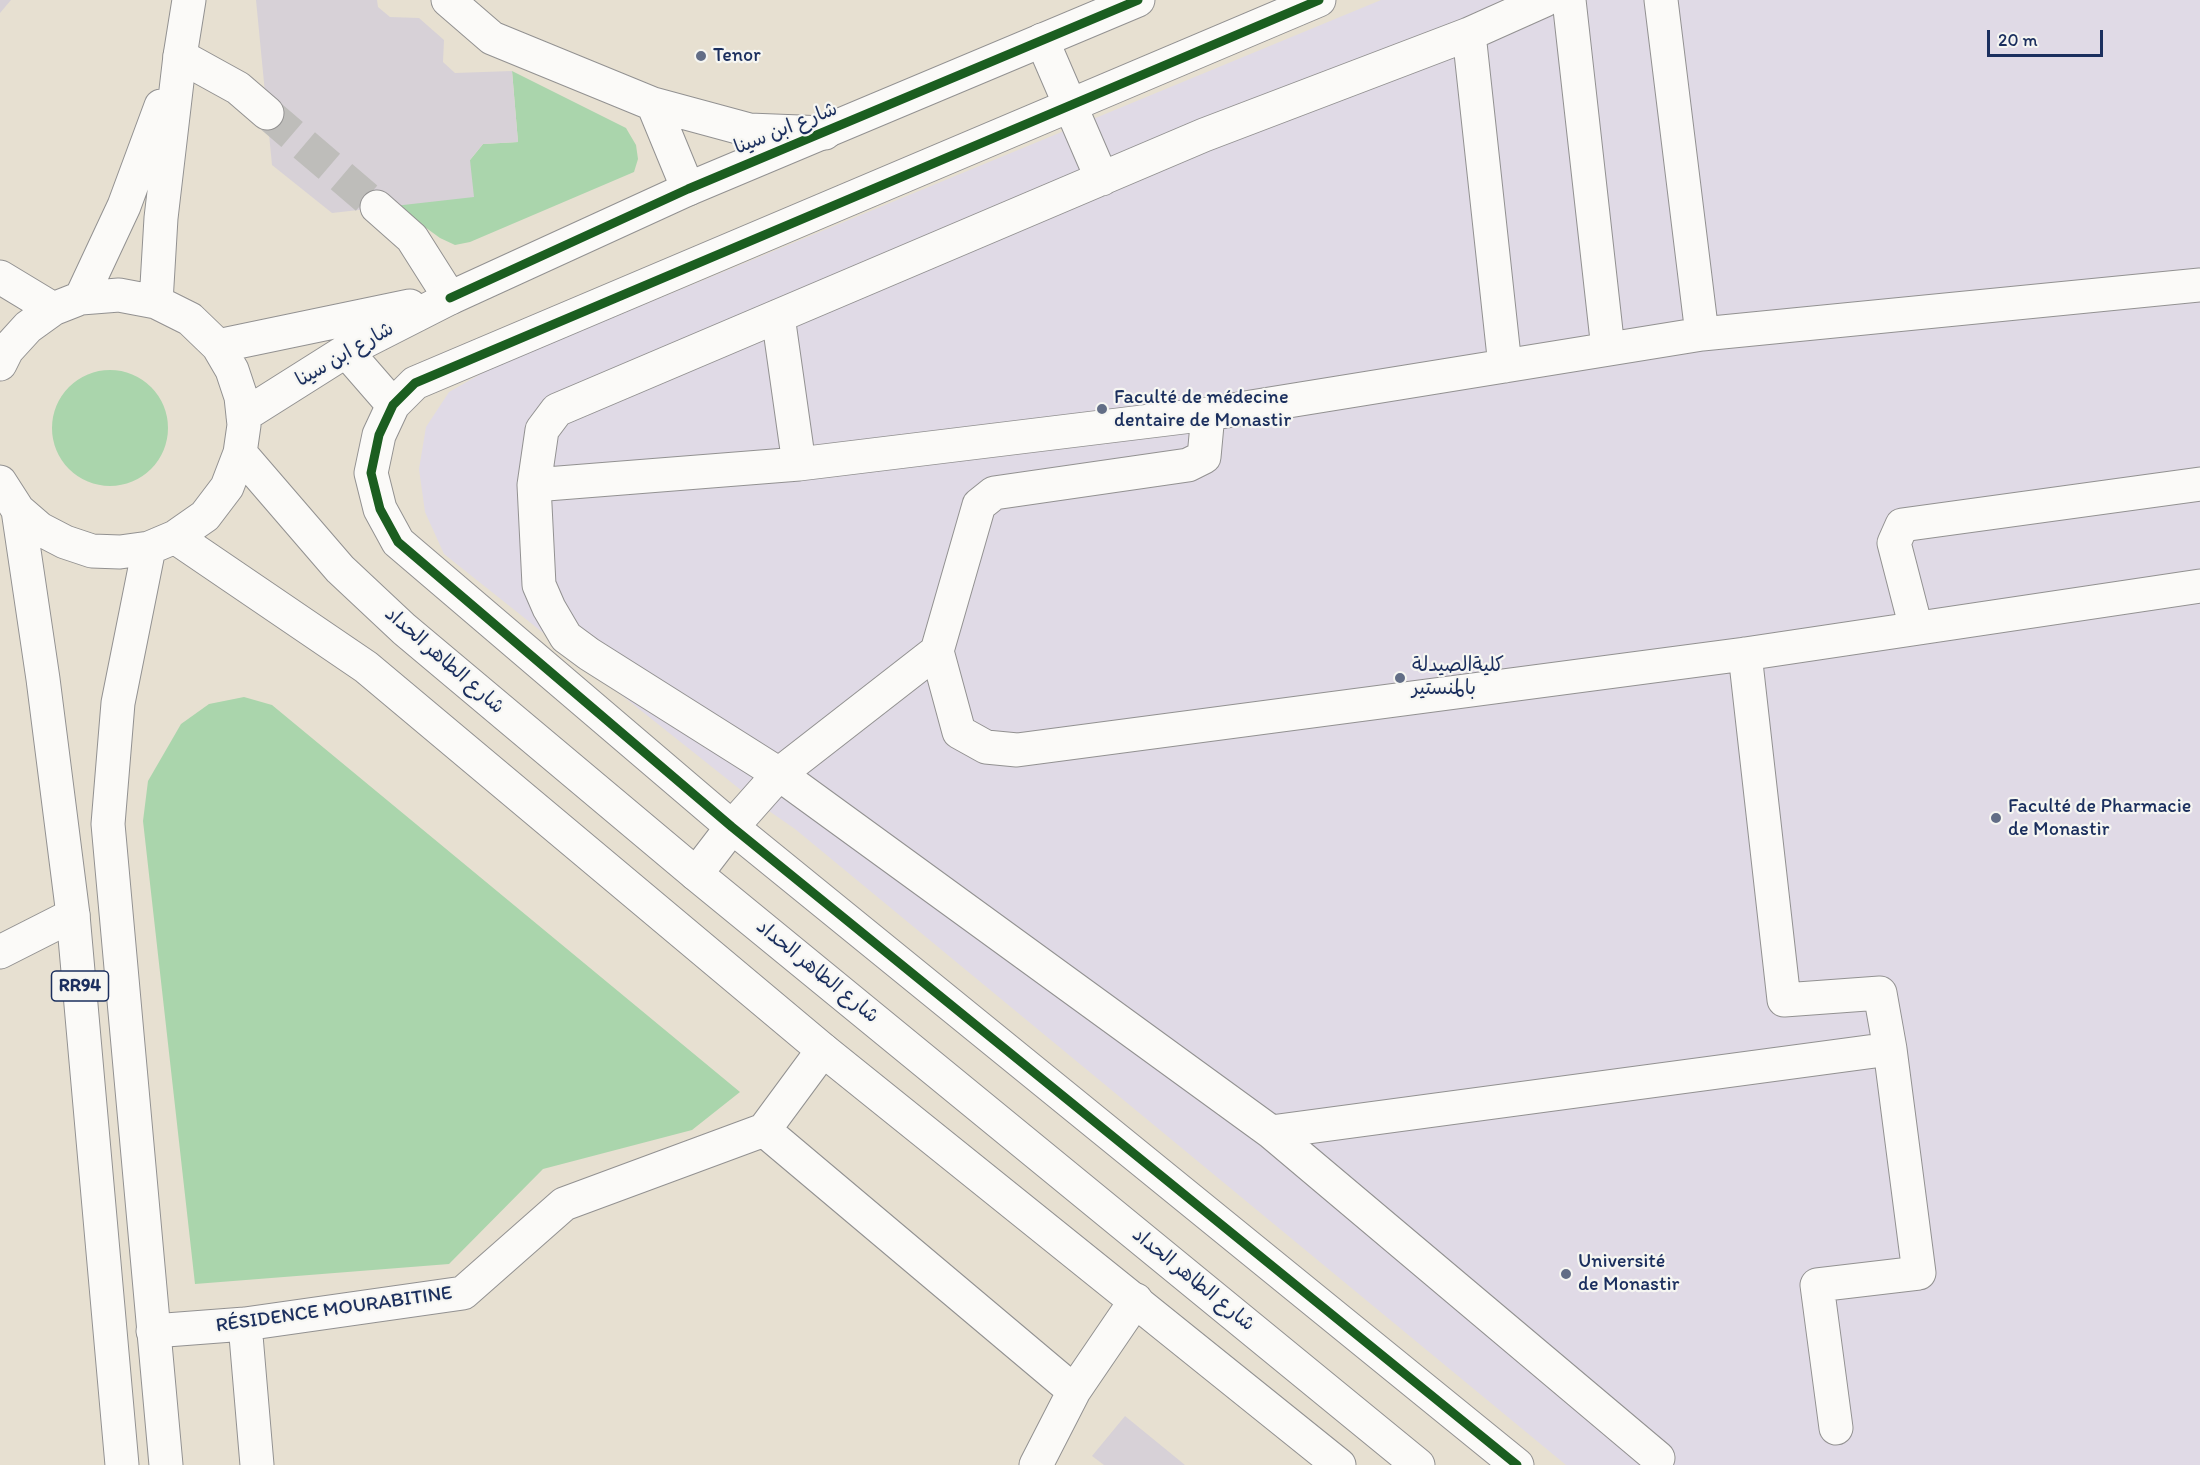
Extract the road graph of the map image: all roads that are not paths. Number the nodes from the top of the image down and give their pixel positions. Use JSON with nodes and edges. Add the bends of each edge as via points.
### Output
{"nodes":[{"id":1,"x":189,"y":0,"type":"edge"},
{"id":2,"x":448,"y":0,"type":"edge"},
{"id":3,"x":1138,"y":0,"type":"edge"},
{"id":4,"x":1319,"y":0,"type":"edge"},
{"id":5,"x":1545,"y":0,"type":"edge"},
{"id":6,"x":1569,"y":0,"type":"edge"},
{"id":7,"x":1660,"y":0,"type":"edge"},
{"id":8,"x":1469,"y":34,"type":"junction"},
{"id":9,"x":1042,"y":40,"type":"junction"},
{"id":10,"x":180,"y":56,"type":"junction"},
{"id":11,"x":653,"y":104,"type":"junction"},
{"id":12,"x":1071,"y":106,"type":"junction"},
{"id":13,"x":267,"y":113,"type":"tunnel mouth"},
{"id":14,"x":825,"y":133,"type":"junction"},
{"id":15,"x":1102,"y":179,"type":"junction"},
{"id":16,"x":688,"y":189,"type":"junction"},
{"id":17,"x":377,"y":207,"type":"tunnel mouth"},
{"id":18,"x":0,"y":277,"type":"edge"},
{"id":19,"x":2200,"y":285,"type":"edge"},
{"id":20,"x":450,"y":298,"type":"junction"},
{"id":21,"x":156,"y":302,"type":"junction"},
{"id":22,"x":67,"y":304,"type":"junction"},
{"id":23,"x":778,"y":316,"type":"junction"},
{"id":24,"x":1702,"y":334,"type":"junction"},
{"id":25,"x":218,"y":346,"type":"junction"},
{"id":26,"x":1608,"y":349,"type":"junction"},
{"id":27,"x":346,"y":351,"type":"junction"},
{"id":28,"x":0,"y":364,"type":"edge"},
{"id":29,"x":1505,"y":366,"type":"junction"},
{"id":30,"x":393,"y":405,"type":"junction"},
{"id":31,"x":1208,"y":414,"type":"junction"},
{"id":32,"x":243,"y":416,"type":"junction"},
{"id":33,"x":240,"y":453,"type":"junction"},
{"id":34,"x":799,"y":464,"type":"junction"},
{"id":35,"x":0,"y":482,"type":"edge"},
{"id":36,"x":2200,"y":484,"type":"edge"},
{"id":37,"x":534,"y":485,"type":"junction"},
{"id":38,"x":18,"y":510,"type":"junction"},
{"id":39,"x":162,"y":542,"type":"junction"},
{"id":40,"x":2200,"y":586,"type":"edge"},
{"id":41,"x":1916,"y":628,"type":"junction"},
{"id":42,"x":937,"y":651,"type":"junction"},
{"id":43,"x":1745,"y":654,"type":"junction"},
{"id":44,"x":779,"y":774,"type":"junction"},
{"id":45,"x":732,"y":827,"type":"junction"},
{"id":46,"x":696,"y":874,"type":"junction"},
{"id":47,"x":74,"y":915,"type":"junction"},
{"id":48,"x":0,"y":952,"type":"edge"},
{"id":49,"x":1890,"y":1049,"type":"junction"},
{"id":50,"x":823,"y":1050,"type":"junction"},
{"id":51,"x":764,"y":1130,"type":"junction"},
{"id":52,"x":1271,"y":1132,"type":"junction"},
{"id":53,"x":1136,"y":1300,"type":"junction"},
{"id":54,"x":245,"y":1324,"type":"junction"},
{"id":55,"x":153,"y":1331,"type":"junction"},
{"id":56,"x":1074,"y":1391,"type":"junction"},
{"id":57,"x":1836,"y":1428,"type":"dead end"},
{"id":58,"x":1658,"y":1458,"type":"dead end"},
{"id":59,"x":122,"y":1465,"type":"edge"},
{"id":60,"x":166,"y":1465,"type":"edge"},
{"id":61,"x":257,"y":1465,"type":"edge"},
{"id":62,"x":1036,"y":1465,"type":"edge"},
{"id":63,"x":1339,"y":1465,"type":"edge"},
{"id":64,"x":1418,"y":1465,"type":"edge"},
{"id":65,"x":1517,"y":1465,"type":"edge"}],
"edges":[{"from":1,"to":10,"type":"main road"},
{"from":2,"to":11,"type":"main road","via":[[492,38]]},
{"from":3,"to":9,"type":"main road","name":"شارع ابن سينا"},
{"from":4,"to":12,"type":"main road"},
{"from":5,"to":8,"type":"main road"},
{"from":6,"to":26,"type":"main road"},
{"from":7,"to":24,"type":"main road"},
{"from":8,"to":15,"type":"main road","via":[[1204,135]]},
{"from":8,"to":29,"type":"main road"},
{"from":9,"to":12,"type":"main road"},
{"from":9,"to":14,"type":"main road","name":"شارع ابن سينا"},
{"from":10,"to":13,"type":"main road","via":[[238,88]]},
{"from":10,"to":21,"type":"main road","via":[[161,218]]},
{"from":10,"to":22,"type":"main road","via":[[124,206]]},
{"from":11,"to":14,"type":"main road","via":[[749,130]]},
{"from":11,"to":16,"type":"main road"},
{"from":12,"to":15,"type":"main road"},
{"from":12,"to":30,"type":"main road","via":[[415,383]]},
{"from":14,"to":16,"type":"main road","name":"شارع ابن سينا"},
{"from":15,"to":23,"type":"main road"},
{"from":16,"to":20,"type":"main road","name":"شارع ابن سينا"},
{"from":17,"to":20,"type":"main road","via":[[412,238]]},
{"from":18,"to":22,"type":"main road"},
{"from":19,"to":24,"type":"main road"},
{"from":20,"to":25,"type":"main road","name":"شارع ابن سينا"},
{"from":20,"to":27,"type":"main road","name":"شارع ابن سينا"},
{"from":21,"to":22,"type":"main road","via":[[119,295]]},
{"from":21,"to":25,"type":"main road","via":[[190,319]]},
{"from":22,"to":28,"type":"main road","via":[[28,327]]},
{"from":23,"to":34,"type":"main road"},
{"from":23,"to":37,"type":"main road","via":[[557,410],[542,430]]},
{"from":24,"to":26,"type":"main road"},
{"from":25,"to":32,"type":"main road","via":[[232,370]]},
{"from":26,"to":29,"type":"main road"},
{"from":27,"to":30,"type":"main road"},
{"from":27,"to":32,"type":"main road","name":"شارع ابن سينا"},
{"from":29,"to":31,"type":"main road"},
{"from":30,"to":45,"type":"main road","via":[[379,435],[371,473],[380,509],[398,542]]},
{"from":31,"to":34,"type":"main road"},
{"from":31,"to":42,"type":"main road","via":[[1204,457],[1188,465],[994,493],[979,505]]},
{"from":32,"to":33,"type":"main road"},
{"from":33,"to":39,"type":"main road","via":[[227,487],[204,516]]},
{"from":33,"to":46,"type":"main road","name":"شارع الطاهر الحداد","via":[[340,569],[404,629]]},
{"from":34,"to":37,"type":"main road"},
{"from":35,"to":38,"type":"main road"},
{"from":36,"to":41,"type":"main road","via":[[1902,525],[1894,543]]},
{"from":37,"to":44,"type":"main road","via":[[539,585],[566,637]]},
{"from":38,"to":39,"type":"main road","via":[[40,529],[92,551],[120,552]]},
{"from":38,"to":47,"type":"main road","number":"RR94"},
{"from":39,"to":50,"type":"main road","via":[[366,667]]},
{"from":39,"to":55,"type":"main road","number":"RR94","via":[[118,703],[108,824]]},
{"from":40,"to":41,"type":"main road"},
{"from":41,"to":43,"type":"main road"},
{"from":42,"to":43,"type":"main road","via":[[959,732],[986,747],[1017,750]]},
{"from":42,"to":44,"type":"main road"},
{"from":43,"to":49,"type":"main road","via":[[1784,1000],[1880,993]]},
{"from":44,"to":45,"type":"main road"},
{"from":44,"to":52,"type":"main road"},
{"from":45,"to":46,"type":"main road"},
{"from":45,"to":65,"type":"main road"},
{"from":46,"to":64,"type":"main road","name":"شارع الطاهر الحداد"},
{"from":47,"to":48,"type":"main road"},
{"from":47,"to":59,"type":"main road","number":"RR94"},
{"from":49,"to":52,"type":"main road"},
{"from":49,"to":57,"type":"main road","via":[[1919,1273],[1817,1285]]},
{"from":50,"to":51,"type":"main road"},
{"from":50,"to":53,"type":"main road"},
{"from":51,"to":54,"type":"main road","name":"RÉSIDENCE MOURABITINE","via":[[564,1204],[463,1293]]},
{"from":51,"to":56,"type":"main road"},
{"from":52,"to":58,"type":"main road"},
{"from":53,"to":56,"type":"main road"},
{"from":53,"to":63,"type":"main road"},
{"from":54,"to":55,"type":"main road","name":"RÉSIDENCE MOURABITINE"},
{"from":54,"to":61,"type":"main road"},
{"from":55,"to":60,"type":"main road","number":"RR94"},
{"from":56,"to":62,"type":"main road"}]}
